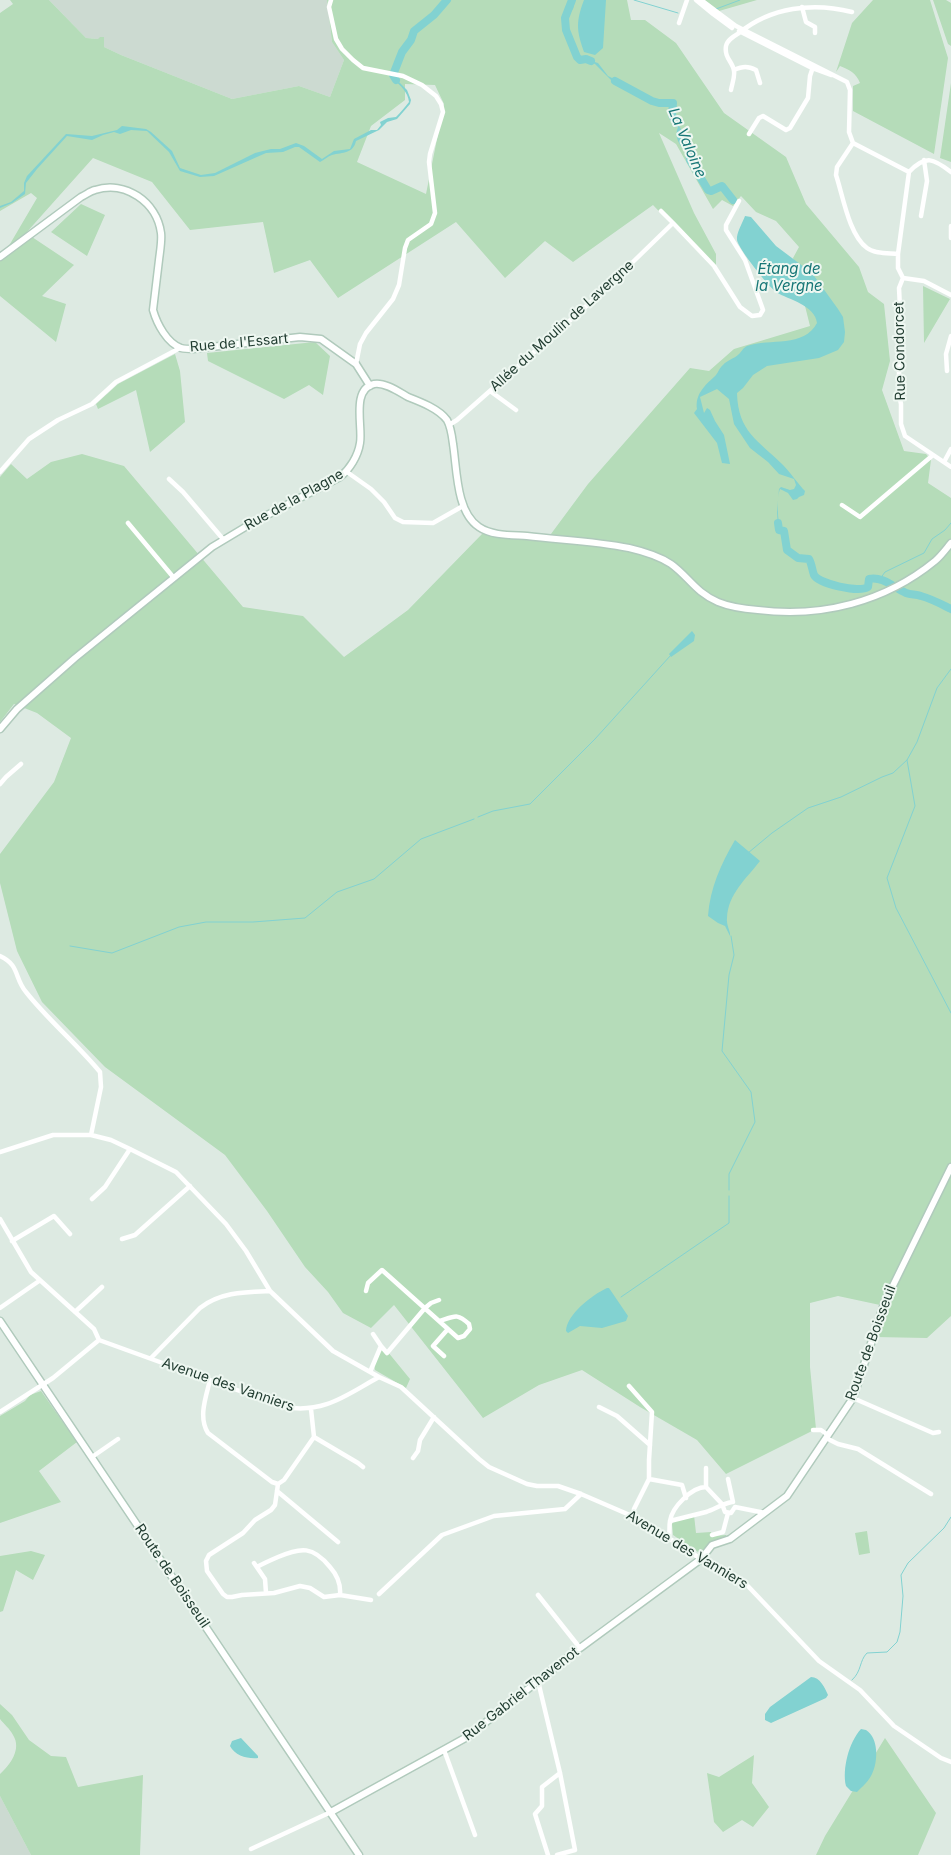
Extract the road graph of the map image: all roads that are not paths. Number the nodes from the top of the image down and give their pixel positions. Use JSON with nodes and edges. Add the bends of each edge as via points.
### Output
{"nodes":[{"id":1,"x":331,"y":0,"type":"edge"},
{"id":2,"x":687,"y":0,"type":"edge"},
{"id":3,"x":696,"y":0,"type":"edge"},
{"id":4,"x":701,"y":0,"type":"edge"},
{"id":5,"x":802,"y":7,"type":"junction"},
{"id":6,"x":852,"y":12,"type":"dead end"},
{"id":7,"x":679,"y":23,"type":"dead end"},
{"id":8,"x":741,"y":31,"type":"junction"},
{"id":9,"x":815,"y":33,"type":"dead end"},
{"id":10,"x":813,"y":66,"type":"junction"},
{"id":11,"x":734,"y":70,"type":"junction"},
{"id":12,"x":760,"y":83,"type":"dead end"},
{"id":13,"x":731,"y":90,"type":"dead end"},
{"id":14,"x":749,"y":134,"type":"dead end"},
{"id":15,"x":854,"y":144,"type":"junction"},
{"id":16,"x":924,"y":160,"type":"junction"},
{"id":17,"x":909,"y":172,"type":"junction"},
{"id":18,"x":951,"y":172,"type":"edge"},
{"id":19,"x":740,"y":200,"type":"dead end"},
{"id":20,"x":661,"y":210,"type":"dead end"},
{"id":21,"x":921,"y":216,"type":"dead end"},
{"id":22,"x":673,"y":223,"type":"junction"},
{"id":23,"x":951,"y":226,"type":"edge"},
{"id":24,"x":951,"y":238,"type":"edge"},
{"id":25,"x":898,"y":254,"type":"junction"},
{"id":26,"x":0,"y":256,"type":"edge"},
{"id":27,"x":903,"y":278,"type":"junction"},
{"id":28,"x":951,"y":294,"type":"edge"},
{"id":29,"x":951,"y":336,"type":"edge"},
{"id":30,"x":180,"y":348,"type":"junction"},
{"id":31,"x":356,"y":364,"type":"junction"},
{"id":32,"x":947,"y":371,"type":"dead end"},
{"id":33,"x":370,"y":386,"type":"junction"},
{"id":34,"x":490,"y":390,"type":"junction"},
{"id":35,"x":516,"y":410,"type":"dead end"},
{"id":36,"x":449,"y":425,"type":"junction"},
{"id":37,"x":951,"y":449,"type":"edge"},
{"id":38,"x":933,"y":455,"type":"junction"},
{"id":39,"x":944,"y":462,"type":"junction"},
{"id":40,"x":951,"y":467,"type":"edge"},
{"id":41,"x":0,"y":472,"type":"edge"},
{"id":42,"x":347,"y":472,"type":"junction"},
{"id":43,"x":169,"y":479,"type":"dead end"},
{"id":44,"x":842,"y":505,"type":"dead end"},
{"id":45,"x":463,"y":506,"type":"junction"},
{"id":46,"x":128,"y":523,"type":"dead end"},
{"id":47,"x":223,"y":539,"type":"junction"},
{"id":48,"x":951,"y":543,"type":"edge"},
{"id":49,"x":174,"y":578,"type":"junction"},
{"id":50,"x":0,"y":729,"type":"edge"},
{"id":51,"x":20,"y":764,"type":"dead end"},
{"id":52,"x":0,"y":784,"type":"edge"},
{"id":53,"x":0,"y":956,"type":"edge"},
{"id":54,"x":92,"y":1135,"type":"junction"},
{"id":55,"x":130,"y":1149,"type":"junction"},
{"id":56,"x":0,"y":1152,"type":"edge"},
{"id":57,"x":951,"y":1167,"type":"edge"},
{"id":58,"x":190,"y":1186,"type":"junction"},
{"id":59,"x":92,"y":1199,"type":"dead end"},
{"id":60,"x":0,"y":1219,"type":"edge"},
{"id":61,"x":70,"y":1234,"type":"dead end"},
{"id":62,"x":122,"y":1239,"type":"dead end"},
{"id":63,"x":12,"y":1241,"type":"junction"},
{"id":64,"x":39,"y":1281,"type":"junction"},
{"id":65,"x":102,"y":1287,"type":"dead end"},
{"id":66,"x":366,"y":1290,"type":"dead end"},
{"id":67,"x":270,"y":1291,"type":"junction"},
{"id":68,"x":439,"y":1300,"type":"dead end"},
{"id":69,"x":0,"y":1308,"type":"edge"},
{"id":70,"x":425,"y":1308,"type":"junction"},
{"id":71,"x":75,"y":1312,"type":"junction"},
{"id":72,"x":0,"y":1321,"type":"edge"},
{"id":73,"x":440,"y":1321,"type":"junction"},
{"id":74,"x":448,"y":1328,"type":"junction"},
{"id":75,"x":372,"y":1334,"type":"dead end"},
{"id":76,"x":99,"y":1340,"type":"junction"},
{"id":77,"x":381,"y":1346,"type":"junction"},
{"id":78,"x":444,"y":1356,"type":"dead end"},
{"id":79,"x":151,"y":1358,"type":"junction"},
{"id":80,"x":370,"y":1372,"type":"junction"},
{"id":81,"x":379,"y":1377,"type":"junction"},
{"id":82,"x":210,"y":1380,"type":"junction"},
{"id":83,"x":43,"y":1385,"type":"junction"},
{"id":84,"x":629,"y":1386,"type":"dead end"},
{"id":85,"x":853,"y":1398,"type":"junction"},
{"id":86,"x":599,"y":1407,"type":"dead end"},
{"id":87,"x":311,"y":1409,"type":"junction"},
{"id":88,"x":0,"y":1412,"type":"edge"},
{"id":89,"x":434,"y":1417,"type":"junction"},
{"id":90,"x":813,"y":1430,"type":"dead end"},
{"id":91,"x":939,"y":1432,"type":"dead end"},
{"id":92,"x":314,"y":1437,"type":"junction"},
{"id":93,"x":827,"y":1437,"type":"junction"},
{"id":94,"x":118,"y":1439,"type":"dead end"},
{"id":95,"x":650,"y":1445,"type":"junction"},
{"id":96,"x":92,"y":1457,"type":"junction"},
{"id":97,"x":413,"y":1458,"type":"dead end"},
{"id":98,"x":363,"y":1467,"type":"dead end"},
{"id":99,"x":706,"y":1468,"type":"dead end"},
{"id":100,"x":649,"y":1479,"type":"junction"},
{"id":101,"x":728,"y":1479,"type":"dead end"},
{"id":102,"x":278,"y":1484,"type":"junction"},
{"id":103,"x":706,"y":1487,"type":"junction"},
{"id":104,"x":277,"y":1491,"type":"junction"},
{"id":105,"x":582,"y":1494,"type":"junction"},
{"id":106,"x":931,"y":1494,"type":"dead end"},
{"id":107,"x":686,"y":1498,"type":"junction"},
{"id":108,"x":732,"y":1502,"type":"junction"},
{"id":109,"x":722,"y":1504,"type":"junction"},
{"id":110,"x":735,"y":1507,"type":"junction"},
{"id":111,"x":728,"y":1512,"type":"junction"},
{"id":112,"x":764,"y":1513,"type":"junction"},
{"id":113,"x":633,"y":1516,"type":"junction"},
{"id":114,"x":670,"y":1521,"type":"junction"},
{"id":115,"x":723,"y":1532,"type":"junction"},
{"id":116,"x":712,"y":1534,"type":"dead end"},
{"id":117,"x":669,"y":1537,"type":"junction"},
{"id":118,"x":732,"y":1537,"type":"junction"},
{"id":119,"x":338,"y":1542,"type":"dead end"},
{"id":120,"x":701,"y":1559,"type":"junction"},
{"id":121,"x":266,"y":1593,"type":"junction"},
{"id":122,"x":379,"y":1594,"type":"dead end"},
{"id":123,"x":538,"y":1595,"type":"dead end"},
{"id":124,"x":340,"y":1596,"type":"junction"},
{"id":125,"x":371,"y":1600,"type":"dead end"},
{"id":126,"x":580,"y":1648,"type":"junction"},
{"id":127,"x":538,"y":1681,"type":"junction"},
{"id":128,"x":444,"y":1750,"type":"junction"},
{"id":129,"x":951,"y":1762,"type":"edge"},
{"id":130,"x":560,"y":1773,"type":"junction"},
{"id":131,"x":332,"y":1812,"type":"junction"},
{"id":132,"x":476,"y":1834,"type":"dead end"},
{"id":133,"x":251,"y":1849,"type":"dead end"},
{"id":134,"x":359,"y":1855,"type":"edge"},
{"id":135,"x":548,"y":1855,"type":"edge"},
{"id":136,"x":557,"y":1855,"type":"edge"}],
"edges":[{"from":1,"to":31,"type":"street","via":[[329,7],[336,39],[342,49],[363,68],[394,73],[422,85],[436,96],[443,112],[429,162],[435,213],[432,224],[408,240],[394,297],[360,344]]},
{"from":2,"to":7,"type":"street"},
{"from":3,"to":8,"type":"street"},
{"from":4,"to":8,"type":"street"},
{"from":5,"to":6,"type":"street"},
{"from":5,"to":8,"type":"street","via":[[780,11]]},
{"from":5,"to":9,"type":"street","via":[[806,22],[815,27]]},
{"from":8,"to":10,"type":"street"},
{"from":8,"to":11,"type":"street","via":[[726,45],[727,57]]},
{"from":10,"to":14,"type":"street","via":[[808,98],[790,128],[786,130],[763,116]]},
{"from":10,"to":15,"type":"street","via":[[847,82],[850,90],[849,132]]},
{"from":11,"to":12,"type":"street","via":[[742,67],[756,70]]},
{"from":11,"to":13,"type":"street"},
{"from":15,"to":17,"type":"street"},
{"from":15,"to":25,"type":"street","via":[[837,167],[836,176],[855,234],[866,248]]},
{"from":16,"to":17,"type":"street"},
{"from":16,"to":18,"type":"street","via":[[936,162]]},
{"from":16,"to":21,"type":"street","via":[[927,181]]},
{"from":17,"to":25,"type":"street","name":"Rue Condorcet"},
{"from":19,"to":22,"type":"street","via":[[726,230],[752,276],[763,310],[760,315],[752,316],[740,307],[714,266]]},
{"from":20,"to":22,"type":"street"},
{"from":22,"to":34,"type":"street","name":"Allée du Moulin de Lavergne","via":[[601,293]]},
{"from":23,"to":24,"type":"street"},
{"from":25,"to":27,"type":"street","name":"Rue Condorcet","via":[[898,268]]},
{"from":26,"to":30,"type":"street","name":"Rue de l'Essart","via":[[88,193],[112,187],[136,194],[150,207],[159,222],[161,236],[153,310],[156,321],[165,335]]},
{"from":27,"to":28,"type":"street","via":[[924,281]]},
{"from":27,"to":38,"type":"street","name":"Rue Condorcet","via":[[899,288],[902,348],[898,395],[901,424],[905,436]]},
{"from":29,"to":32,"type":"street","via":[[946,354]]},
{"from":30,"to":31,"type":"street","name":"Rue de l'Essart","via":[[312,337],[321,339]]},
{"from":30,"to":41,"type":"street","via":[[116,382],[92,404],[58,420],[29,439]]},
{"from":31,"to":33,"type":"street","name":"Rue de l'Essart"},
{"from":33,"to":36,"type":"street","via":[[382,384],[423,403],[442,415]]},
{"from":33,"to":42,"type":"street","name":"Rue de la Plagne","via":[[360,398],[361,440]]},
{"from":34,"to":35,"type":"street"},
{"from":34,"to":36,"type":"street","name":"Allée du Moulin de Lavergne"},
{"from":36,"to":45,"type":"street"},
{"from":37,"to":39,"type":"street"},
{"from":38,"to":39,"type":"street"},
{"from":38,"to":44,"type":"street","via":[[860,516]]},
{"from":39,"to":40,"type":"street"},
{"from":42,"to":45,"type":"street","via":[[371,490],[402,522],[433,523]]},
{"from":42,"to":47,"type":"street","name":"Rue de la Plagne"},
{"from":43,"to":47,"type":"street"},
{"from":45,"to":48,"type":"street","via":[[479,528],[646,552],[670,564],[700,592],[720,603],[782,613],[856,604],[895,588],[936,561]]},
{"from":46,"to":49,"type":"street"},
{"from":47,"to":49,"type":"street","name":"Rue de la Plagne"},
{"from":49,"to":50,"type":"street","name":"Rue de la Plagne","via":[[17,708]]},
{"from":51,"to":52,"type":"street"},
{"from":53,"to":54,"type":"street","via":[[14,966],[25,992],[100,1072],[101,1087]]},
{"from":54,"to":55,"type":"street"},
{"from":54,"to":56,"type":"street","via":[[53,1135]]},
{"from":55,"to":58,"type":"street","via":[[176,1172]]},
{"from":55,"to":59,"type":"street","via":[[105,1187]]},
{"from":57,"to":85,"type":"street","name":"Route de Boisseuil","via":[[884,1304]]},
{"from":58,"to":62,"type":"street","via":[[134,1235]]},
{"from":58,"to":67,"type":"street","via":[[231,1230]]},
{"from":60,"to":63,"type":"street"},
{"from":61,"to":63,"type":"street","via":[[54,1216]]},
{"from":63,"to":64,"type":"street"},
{"from":64,"to":69,"type":"street"},
{"from":64,"to":71,"type":"street"},
{"from":65,"to":71,"type":"street"},
{"from":66,"to":70,"type":"street","via":[[368,1283],[382,1270]]},
{"from":67,"to":79,"type":"street","via":[[232,1294],[208,1302]]},
{"from":67,"to":80,"type":"street","via":[[333,1350]]},
{"from":68,"to":70,"type":"street"},
{"from":70,"to":73,"type":"street"},
{"from":70,"to":77,"type":"street","via":[[386,1352]]},
{"from":71,"to":76,"type":"street","via":[[94,1329]]},
{"from":72,"to":83,"type":"street","name":"Route de Boisseuil"},
{"from":73,"to":74,"type":"street"},
{"from":73,"to":74,"type":"street","via":[[460,1316],[470,1329],[458,1338]]},
{"from":74,"to":78,"type":"street","via":[[432,1346]]},
{"from":75,"to":77,"type":"street"},
{"from":76,"to":79,"type":"street","name":"Avenue des Vanniers"},
{"from":76,"to":83,"type":"street"},
{"from":77,"to":80,"type":"street"},
{"from":79,"to":82,"type":"street","name":"Avenue des Vanniers"},
{"from":80,"to":81,"type":"street"},
{"from":81,"to":87,"type":"street","name":"Avenue des Vanniers","via":[[329,1404]]},
{"from":81,"to":89,"type":"street","name":"Avenue des Vanniers","via":[[401,1387]]},
{"from":82,"to":87,"type":"street","name":"Avenue des Vanniers","via":[[284,1407]]},
{"from":82,"to":102,"type":"street","via":[[202,1416],[208,1433]]},
{"from":83,"to":88,"type":"street"},
{"from":83,"to":96,"type":"street","name":"Route de Boisseuil"},
{"from":84,"to":95,"type":"street","via":[[652,1412]]},
{"from":85,"to":91,"type":"street","via":[[933,1433]]},
{"from":85,"to":93,"type":"street","name":"Route de Boisseuil"},
{"from":86,"to":95,"type":"street","via":[[617,1416]]},
{"from":87,"to":92,"type":"street"},
{"from":89,"to":97,"type":"street"},
{"from":89,"to":105,"type":"street","name":"Avenue des Vanniers","via":[[489,1467],[527,1484],[558,1486]]},
{"from":90,"to":93,"type":"street","via":[[821,1430]]},
{"from":92,"to":98,"type":"street"},
{"from":92,"to":102,"type":"street"},
{"from":93,"to":106,"type":"street","via":[[838,1444],[858,1449]]},
{"from":93,"to":112,"type":"street","name":"Route de Boisseuil","via":[[787,1496]]},
{"from":94,"to":96,"type":"street"},
{"from":95,"to":100,"type":"street"},
{"from":96,"to":131,"type":"street","name":"Route de Boisseuil"},
{"from":99,"to":103,"type":"street"},
{"from":100,"to":107,"type":"street","via":[[682,1485]]},
{"from":100,"to":113,"type":"street"},
{"from":101,"to":108,"type":"street"},
{"from":102,"to":104,"type":"street"},
{"from":103,"to":107,"type":"street","via":[[699,1487]]},
{"from":103,"to":109,"type":"street"},
{"from":104,"to":119,"type":"street"},
{"from":104,"to":121,"type":"street","via":[[271,1510],[209,1555],[206,1561],[207,1571],[227,1597]]},
{"from":105,"to":113,"type":"street","name":"Avenue des Vanniers"},
{"from":105,"to":122,"type":"street","via":[[565,1509],[494,1516],[442,1535]]},
{"from":107,"to":114,"type":"street"},
{"from":108,"to":109,"type":"street"},
{"from":108,"to":110,"type":"street"},
{"from":109,"to":111,"type":"street"},
{"from":109,"to":114,"type":"street","via":[[707,1512]]},
{"from":110,"to":111,"type":"street","via":[[731,1513]]},
{"from":110,"to":112,"type":"street"},
{"from":111,"to":115,"type":"street"},
{"from":112,"to":118,"type":"street","name":"Route de Boisseuil"},
{"from":113,"to":117,"type":"street","name":"Avenue des Vanniers"},
{"from":114,"to":117,"type":"street"},
{"from":115,"to":116,"type":"street"},
{"from":115,"to":118,"type":"street"},
{"from":117,"to":120,"type":"street","name":"Avenue des Vanniers"},
{"from":118,"to":120,"type":"street","name":"Route de Boisseuil","via":[[712,1544]]},
{"from":120,"to":126,"type":"street","name":"Rue Gabriel Thavenot"},
{"from":120,"to":129,"type":"street","name":"Avenue des Vanniers","via":[[752,1589],[819,1661],[854,1685],[894,1726]]},
{"from":121,"to":124,"type":"street","via":[[305,1586],[324,1597]]},
{"from":121,"to":124,"type":"street","via":[[265,1579],[255,1565],[291,1551],[305,1550],[323,1558],[335,1572]]},
{"from":123,"to":126,"type":"street"},
{"from":124,"to":125,"type":"street"},
{"from":126,"to":127,"type":"street","name":"Rue Gabriel Thavenot"},
{"from":127,"to":128,"type":"street","name":"Rue Gabriel Thavenot","via":[[467,1737]]},
{"from":127,"to":130,"type":"street"},
{"from":128,"to":131,"type":"street","name":"Rue Gabriel Thavenot"},
{"from":128,"to":132,"type":"street"},
{"from":130,"to":135,"type":"street","via":[[542,1787],[542,1806],[535,1814]]},
{"from":130,"to":136,"type":"street","via":[[575,1850]]},
{"from":131,"to":133,"type":"street"},
{"from":131,"to":134,"type":"street","name":"Route de Boisseuil"}]}
